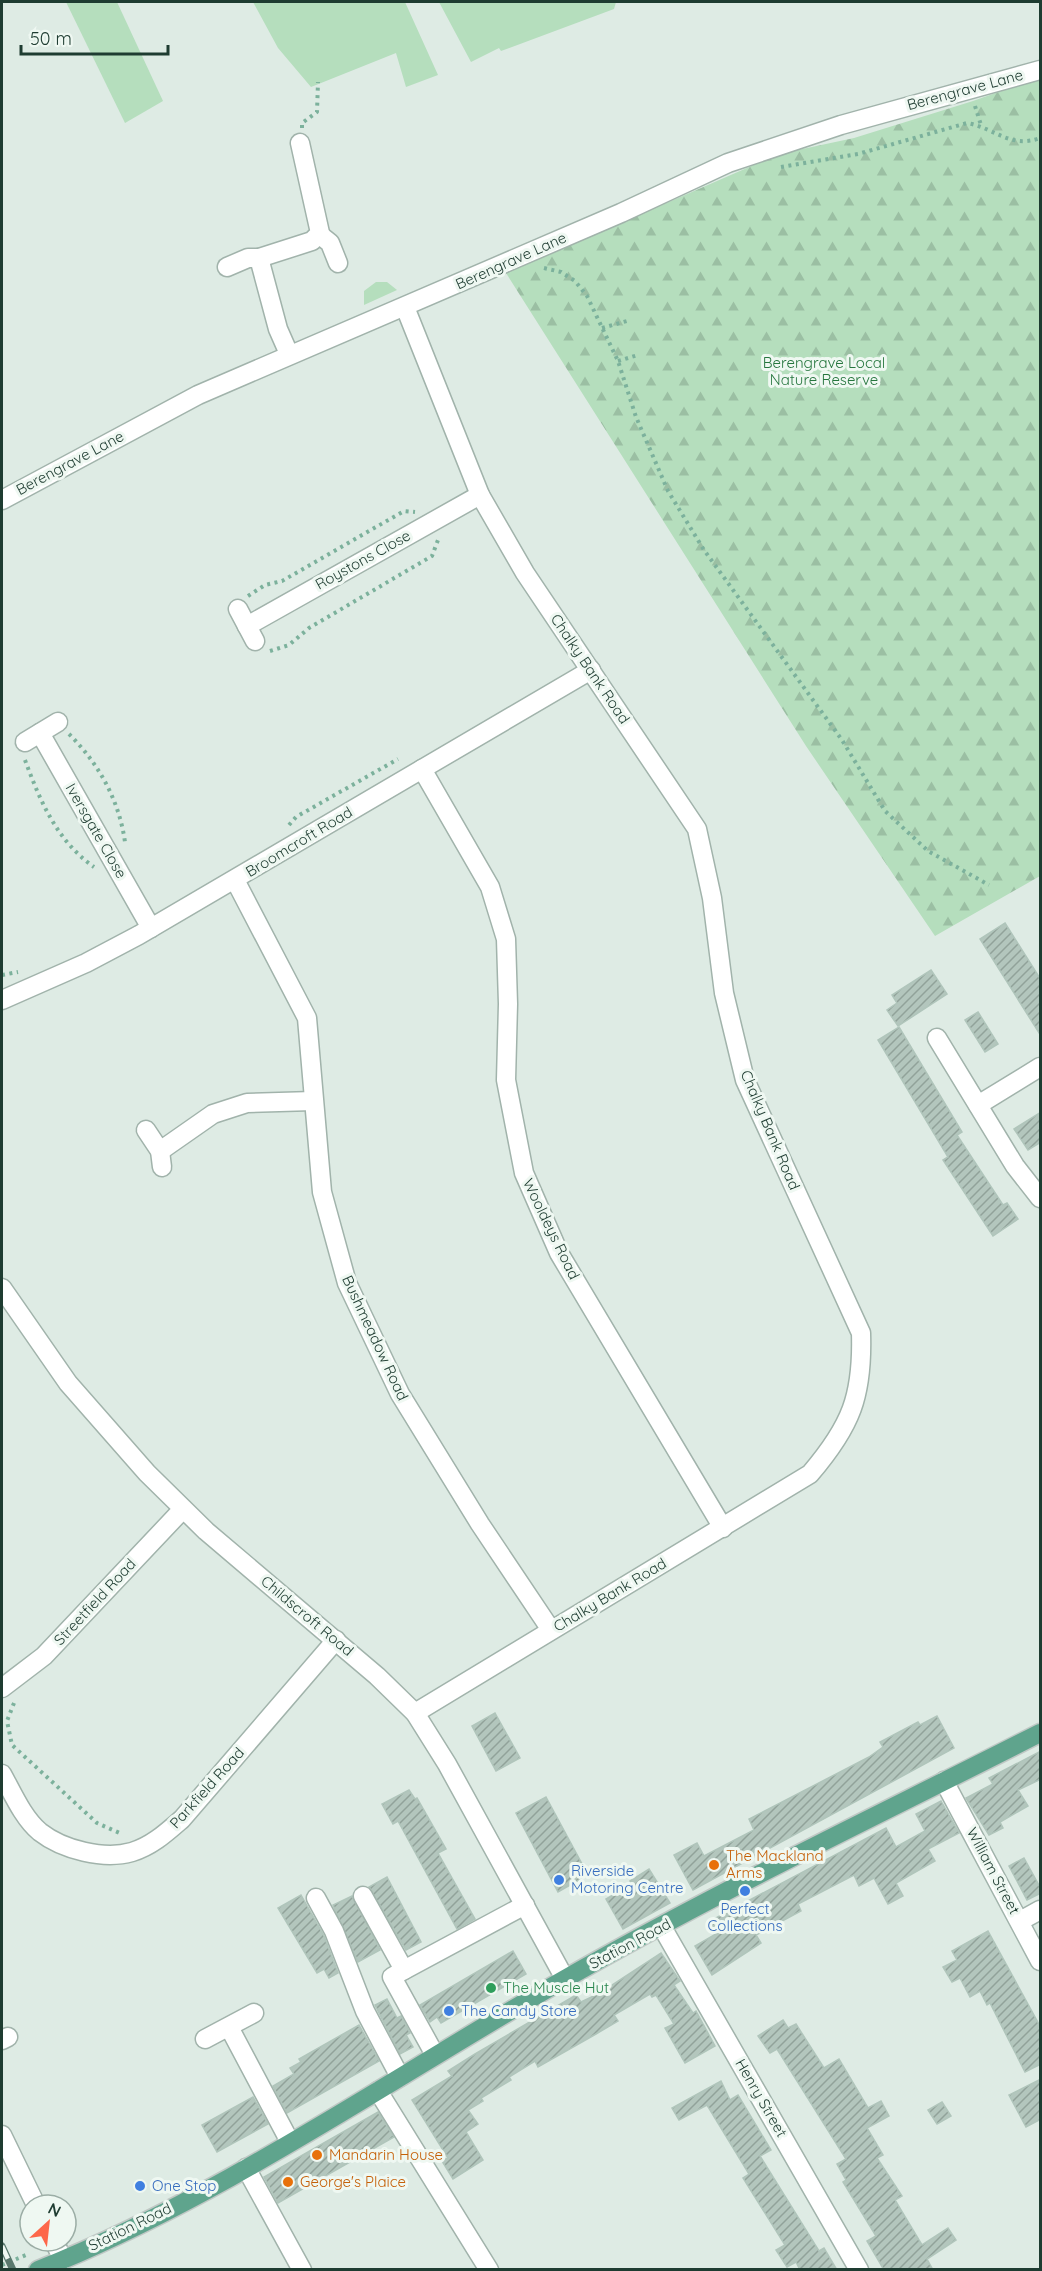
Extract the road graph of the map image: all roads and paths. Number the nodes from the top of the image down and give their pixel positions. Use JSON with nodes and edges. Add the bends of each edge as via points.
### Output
{"nodes":[{"id":1,"x":1041,"y":70,"type":"edge"},
{"id":2,"x":318,"y":82,"type":"dead end"},
{"id":3,"x":1041,"y":138,"type":"edge"},
{"id":4,"x":300,"y":143,"type":"joint"},
{"id":5,"x":778,"y":168,"type":"dead end"},
{"id":6,"x":320,"y":235,"type":"junction"},
{"id":7,"x":259,"y":258,"type":"junction"},
{"id":8,"x":338,"y":263,"type":"dead end"},
{"id":9,"x":555,"y":263,"type":"dead end"},
{"id":10,"x":227,"y":267,"type":"dead end"},
{"id":11,"x":545,"y":268,"type":"junction"},
{"id":12,"x":536,"y":270,"type":"dead end"},
{"id":13,"x":405,"y":307,"type":"junction"},
{"id":14,"x":627,"y":321,"type":"dead end"},
{"id":15,"x":602,"y":328,"type":"junction"},
{"id":16,"x":289,"y":354,"type":"junction"},
{"id":17,"x":638,"y":355,"type":"dead end"},
{"id":18,"x":618,"y":361,"type":"junction"},
{"id":19,"x":480,"y":495,"type":"junction"},
{"id":20,"x":2,"y":500,"type":"edge"},
{"id":21,"x":420,"y":513,"type":"dead end"},
{"id":22,"x":441,"y":532,"type":"dead end"},
{"id":23,"x":239,"y":606,"type":"joint"},
{"id":24,"x":256,"y":640,"type":"junction"},
{"id":25,"x":591,"y":670,"type":"junction"},
{"id":26,"x":58,"y":722,"type":"dead end"},
{"id":27,"x":36,"y":737,"type":"junction"},
{"id":28,"x":401,"y":758,"type":"dead end"},
{"id":29,"x":422,"y":769,"type":"junction"},
{"id":30,"x":287,"y":829,"type":"dead end"},
{"id":31,"x":126,"y":846,"type":"dead end"},
{"id":32,"x":101,"y":872,"type":"dead end"},
{"id":33,"x":235,"y":880,"type":"junction"},
{"id":34,"x":988,"y":885,"type":"dead end"},
{"id":35,"x":151,"y":928,"type":"junction"},
{"id":36,"x":2,"y":1000,"type":"edge"},
{"id":37,"x":937,"y":1038,"type":"dead end"},
{"id":38,"x":1041,"y":1067,"type":"edge"},
{"id":39,"x":313,"y":1101,"type":"junction"},
{"id":40,"x":978,"y":1105,"type":"junction"},
{"id":41,"x":146,"y":1130,"type":"dead end"},
{"id":42,"x":1041,"y":1198,"type":"edge"},
{"id":43,"x":2,"y":1288,"type":"edge"},
{"id":44,"x":183,"y":1509,"type":"junction"},
{"id":45,"x":723,"y":1528,"type":"junction"},
{"id":46,"x":551,"y":1630,"type":"junction"},
{"id":47,"x":336,"y":1640,"type":"junction"},
{"id":48,"x":9,"y":1684,"type":"edge"},
{"id":49,"x":415,"y":1713,"type":"junction"},
{"id":50,"x":1041,"y":1733,"type":"edge"},
{"id":51,"x":2,"y":1774,"type":"edge"},
{"id":52,"x":944,"y":1781,"type":"junction"},
{"id":53,"x":132,"y":1835,"type":"dead end"},
{"id":54,"x":363,"y":1896,"type":"dead end"},
{"id":55,"x":316,"y":1898,"type":"dead end"},
{"id":56,"x":525,"y":1905,"type":"junction"},
{"id":57,"x":1041,"y":1910,"type":"edge"},
{"id":58,"x":1020,"y":1921,"type":"junction"},
{"id":59,"x":662,"y":1927,"type":"junction"},
{"id":60,"x":1041,"y":1961,"type":"edge"},
{"id":61,"x":404,"y":1970,"type":"junction"},
{"id":62,"x":565,"y":1979,"type":"junction"},
{"id":63,"x":254,"y":2013,"type":"dead end"},
{"id":64,"x":229,"y":2027,"type":"junction"},
{"id":65,"x":205,"y":2039,"type":"dead end"},
{"id":66,"x":435,"y":2055,"type":"junction"},
{"id":67,"x":400,"y":2077,"type":"junction"},
{"id":68,"x":378,"y":2091,"type":"junction"},
{"id":69,"x":2,"y":2135,"type":"edge"},
{"id":70,"x":290,"y":2142,"type":"junction"},
{"id":71,"x":246,"y":2168,"type":"junction"},
{"id":72,"x":30,"y":2193,"type":"edge"},
{"id":73,"x":60,"y":2253,"type":"edge"},
{"id":74,"x":63,"y":2260,"type":"junction"},
{"id":75,"x":38,"y":2270,"type":"edge"},
{"id":76,"x":302,"y":2270,"type":"edge"},
{"id":77,"x":489,"y":2270,"type":"edge"},
{"id":78,"x":859,"y":2270,"type":"edge"}],
"edges":[{"from":1,"to":13,"type":"street","name":"Berengrave Lane","via":[[842,125],[728,163]]},
{"from":2,"to":4,"type":"path","via":[[317,112],[302,123]]},
{"from":3,"to":5,"type":"path","via":[[1005,140],[968,123],[858,154]]},
{"from":4,"to":6,"type":"street"},
{"from":6,"to":7,"type":"street"},
{"from":6,"to":8,"type":"street","via":[[330,243]]},
{"from":7,"to":10,"type":"street"},
{"from":7,"to":16,"type":"street","via":[[278,329]]},
{"from":9,"to":11,"type":"path"},
{"from":11,"to":12,"type":"path"},
{"from":11,"to":15,"type":"path","via":[[575,281]]},
{"from":13,"to":16,"type":"street","name":"Berengrave Lane"},
{"from":13,"to":19,"type":"street","name":"Chalky Bank Road"},
{"from":14,"to":15,"type":"path"},
{"from":15,"to":18,"type":"path"},
{"from":16,"to":20,"type":"street","name":"Berengrave Lane","via":[[198,395]]},
{"from":17,"to":18,"type":"path"},
{"from":18,"to":34,"type":"path","via":[[636,417],[668,491],[704,550],[842,740],[885,811],[928,851]]},
{"from":19,"to":24,"type":"street","name":"Roystons Close"},
{"from":19,"to":25,"type":"street","name":"Chalky Bank Road","via":[[525,573]]},
{"from":21,"to":23,"type":"path","via":[[404,511],[282,581],[261,586]]},
{"from":22,"to":24,"type":"path","via":[[432,556],[309,628],[289,645]]},
{"from":23,"to":24,"type":"street"},
{"from":25,"to":29,"type":"street","name":"Broomcroft Road"},
{"from":25,"to":45,"type":"street","name":"Chalky Bank Road","via":[[697,828],[712,898],[724,993],[745,1080],[861,1333],[862,1366],[854,1406],[836,1444],[810,1474]]},
{"from":26,"to":27,"type":"street"},
{"from":27,"to":31,"type":"path","via":[[61,724],[84,749],[120,812]]},
{"from":27,"to":32,"type":"path","via":[[21,748],[33,783],[67,845]]},
{"from":27,"to":35,"type":"street","name":"Iversgate Close"},
{"from":28,"to":30,"type":"path","via":[[296,817]]},
{"from":29,"to":33,"type":"street","name":"Broomcroft Road"},
{"from":29,"to":45,"type":"street","name":"Wooldeys Road","via":[[490,887],[506,939],[506,1080],[524,1173],[559,1252]]},
{"from":33,"to":35,"type":"street","name":"Broomcroft Road"},
{"from":33,"to":39,"type":"street","name":"Bushmeadow Road","via":[[307,1018]]},
{"from":35,"to":36,"type":"street","name":"Broomcroft Road","via":[[86,963]]},
{"from":37,"to":40,"type":"street"},
{"from":38,"to":40,"type":"street"},
{"from":39,"to":41,"type":"street","via":[[247,1103],[213,1114],[161,1159]]},
{"from":39,"to":46,"type":"street","name":"Bushmeadow Road","via":[[322,1192],[347,1284],[400,1394]]},
{"from":40,"to":42,"type":"street","via":[[1015,1166]]},
{"from":43,"to":44,"type":"street","name":"Childscroft Road","via":[[68,1383]]},
{"from":44,"to":47,"type":"street","name":"Childscroft Road"},
{"from":44,"to":48,"type":"street","name":"Streetfield Road","via":[[55,1645]]},
{"from":45,"to":46,"type":"street","name":"Chalky Bank Road"},
{"from":46,"to":49,"type":"street","name":"Chalky Bank Road"},
{"from":47,"to":49,"type":"street","name":"Childscroft Road"},
{"from":47,"to":51,"type":"street","name":"Parkfield Road","via":[[182,1819],[156,1841],[132,1852],[100,1853],[68,1847],[39,1831]]},
{"from":48,"to":53,"type":"path","via":[[23,1691],[7,1716],[12,1744],[103,1827]]},
{"from":49,"to":56,"type":"street","name":"Childscroft Road"},
{"from":50,"to":52,"type":"main road","name":"Station Road"},
{"from":52,"to":58,"type":"street","name":"William Street"},
{"from":52,"to":59,"type":"main road","name":"Station Road"},
{"from":54,"to":61,"type":"street"},
{"from":55,"to":67,"type":"street","via":[[334,1931],[365,2011]]},
{"from":56,"to":61,"type":"street"},
{"from":56,"to":62,"type":"street","name":"Childscroft Road"},
{"from":57,"to":58,"type":"street"},
{"from":58,"to":60,"type":"street","name":"William Street"},
{"from":59,"to":62,"type":"main road","name":"Station Road"},
{"from":59,"to":78,"type":"street","name":"Henry Street"},
{"from":61,"to":66,"type":"street","via":[[392,1977]]},
{"from":62,"to":66,"type":"main road","name":"Station Road"},
{"from":63,"to":64,"type":"street"},
{"from":64,"to":65,"type":"street"},
{"from":64,"to":70,"type":"street"},
{"from":66,"to":67,"type":"main road","name":"Station Road"},
{"from":67,"to":68,"type":"main road","name":"Station Road"},
{"from":68,"to":70,"type":"main road","name":"Station Road"},
{"from":68,"to":77,"type":"street"},
{"from":69,"to":72,"type":"street"},
{"from":70,"to":71,"type":"main road","name":"Station Road"},
{"from":71,"to":74,"type":"main road","name":"Station Road"},
{"from":71,"to":76,"type":"street"},
{"from":73,"to":74,"type":"street"},
{"from":74,"to":75,"type":"main road","name":"Station Road"}]}
